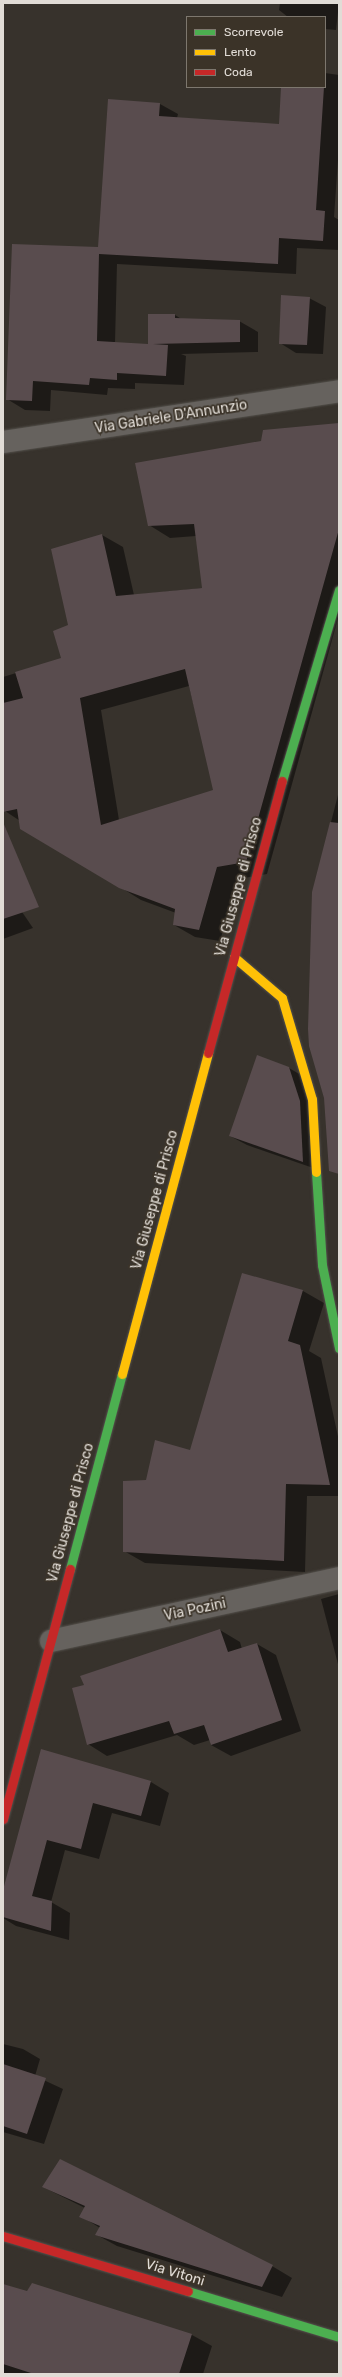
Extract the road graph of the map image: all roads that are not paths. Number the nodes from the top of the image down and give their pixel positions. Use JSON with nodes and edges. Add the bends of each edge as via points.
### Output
{"nodes":[{"id":1,"x":339,"y":391,"type":"edge"},
{"id":2,"x":3,"y":442,"type":"edge"},
{"id":3,"x":339,"y":590,"type":"edge"},
{"id":4,"x":234,"y":957,"type":"junction"},
{"id":5,"x":339,"y":1348,"type":"edge"},
{"id":6,"x":339,"y":1578,"type":"edge"},
{"id":7,"x":51,"y":1642,"type":"junction"},
{"id":8,"x":3,"y":1819,"type":"edge"},
{"id":9,"x":3,"y":2236,"type":"edge"},
{"id":10,"x":339,"y":2337,"type":"edge"}],
"edges":[{"from":1,"to":2,"type":"street","name":"Via Gabriele D'Annunzio"},
{"from":3,"to":4,"type":"main road","name":"Via Giuseppe di Prisco","via":[[269,826]]},
{"from":4,"to":5,"type":"main road","via":[[282,998],[312,1098],[322,1265]]},
{"from":4,"to":7,"type":"main road","name":"Via Giuseppe di Prisco"},
{"from":6,"to":7,"type":"street","name":"Via Pozini"},
{"from":7,"to":8,"type":"main road","name":"Via Giuseppe di Prisco"},
{"from":9,"to":10,"type":"main road","name":"Via Vitoni"}]}
